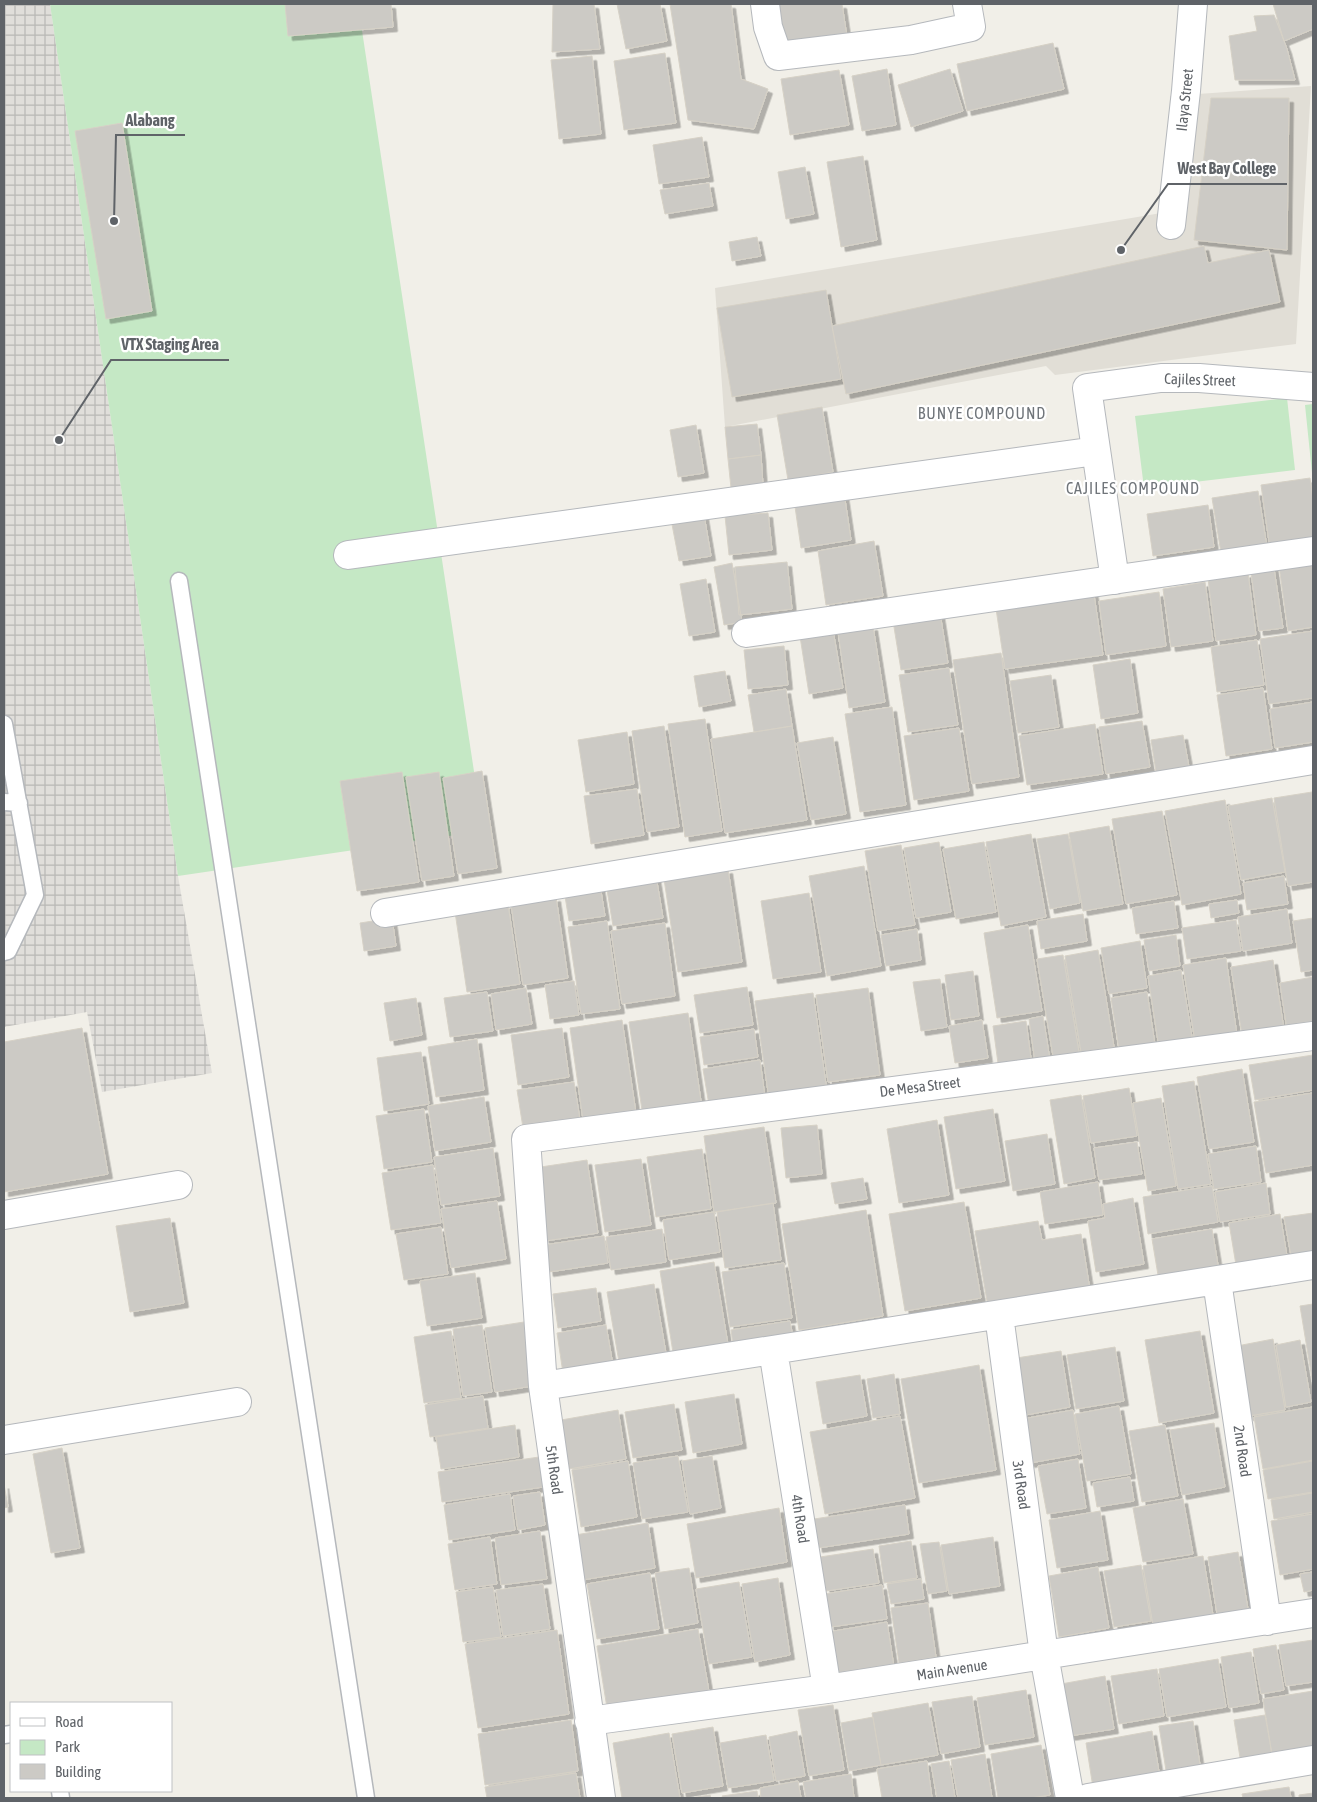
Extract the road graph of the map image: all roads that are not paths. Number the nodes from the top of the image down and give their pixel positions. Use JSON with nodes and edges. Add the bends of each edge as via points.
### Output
{"nodes":[{"id":1,"x":765,"y":4,"type":"edge"},
{"id":2,"x":967,"y":4,"type":"edge"},
{"id":3,"x":1192,"y":4,"type":"edge"},
{"id":4,"x":1171,"y":225,"type":"dead end"},
{"id":5,"x":1313,"y":387,"type":"edge"},
{"id":6,"x":1096,"y":451,"type":"junction"},
{"id":7,"x":1313,"y":551,"type":"edge"},
{"id":8,"x":348,"y":555,"type":"dead end"},
{"id":9,"x":1115,"y":580,"type":"junction"},
{"id":10,"x":179,"y":581,"type":"dead end"},
{"id":11,"x":746,"y":633,"type":"dead end"},
{"id":12,"x":4,"y":724,"type":"edge"},
{"id":13,"x":1313,"y":760,"type":"edge"},
{"id":14,"x":12,"y":803,"type":"edge"},
{"id":15,"x":385,"y":914,"type":"dead end"},
{"id":16,"x":4,"y":952,"type":"edge"},
{"id":17,"x":1313,"y":1036,"type":"edge"},
{"id":18,"x":526,"y":1139,"type":"joint"},
{"id":19,"x":178,"y":1185,"type":"dead end"},
{"id":20,"x":4,"y":1215,"type":"edge"},
{"id":21,"x":1313,"y":1266,"type":"edge"},
{"id":22,"x":1217,"y":1281,"type":"junction"},
{"id":23,"x":999,"y":1315,"type":"junction"},
{"id":24,"x":773,"y":1350,"type":"junction"},
{"id":25,"x":543,"y":1386,"type":"junction"},
{"id":26,"x":237,"y":1402,"type":"dead end"},
{"id":27,"x":4,"y":1440,"type":"edge"},
{"id":28,"x":1313,"y":1613,"type":"edge"},
{"id":29,"x":1267,"y":1621,"type":"junction"},
{"id":30,"x":1044,"y":1655,"type":"junction"},
{"id":31,"x":827,"y":1689,"type":"junction"},
{"id":32,"x":589,"y":1721,"type":"junction"},
{"id":33,"x":1313,"y":1760,"type":"edge"},
{"id":34,"x":1213,"y":1788,"type":"edge"},
{"id":35,"x":366,"y":1798,"type":"edge"},
{"id":36,"x":601,"y":1798,"type":"edge"},
{"id":37,"x":1070,"y":1798,"type":"edge"},
{"id":38,"x":1088,"y":1798,"type":"edge"}],
"edges":[{"from":1,"to":2,"type":"street","via":[[768,27],[778,56],[912,40],[971,27]]},
{"from":3,"to":4,"type":"street","name":"Ilaya Street"},
{"from":5,"to":6,"type":"street","name":"Cajiles Street","via":[[1161,378],[1087,388]]},
{"from":6,"to":8,"type":"street"},
{"from":6,"to":9,"type":"street"},
{"from":7,"to":9,"type":"street"},
{"from":9,"to":11,"type":"street"},
{"from":10,"to":35,"type":"lane"},
{"from":12,"to":14,"type":"lane"},
{"from":13,"to":15,"type":"street"},
{"from":14,"to":16,"type":"lane","via":[[34,895],[8,951]]},
{"from":17,"to":18,"type":"street","name":"De Mesa Street"},
{"from":18,"to":25,"type":"street","name":"5th Road"},
{"from":19,"to":20,"type":"street"},
{"from":21,"to":22,"type":"street"},
{"from":22,"to":23,"type":"street"},
{"from":22,"to":29,"type":"street","name":"2nd Road"},
{"from":23,"to":24,"type":"street"},
{"from":23,"to":30,"type":"street","name":"3rd Road"},
{"from":24,"to":25,"type":"street"},
{"from":24,"to":31,"type":"street","name":"4th Road"},
{"from":25,"to":32,"type":"street","name":"5th Road"},
{"from":26,"to":27,"type":"street"},
{"from":28,"to":29,"type":"street","name":"Main Avenue"},
{"from":29,"to":30,"type":"street","name":"Main Avenue"},
{"from":30,"to":31,"type":"street","name":"Main Avenue"},
{"from":30,"to":37,"type":"street","name":"3rd Road"},
{"from":31,"to":32,"type":"street","name":"Main Avenue"},
{"from":32,"to":36,"type":"street","name":"5th Road"},
{"from":33,"to":34,"type":"street"},
{"from":34,"to":38,"type":"street"}]}
